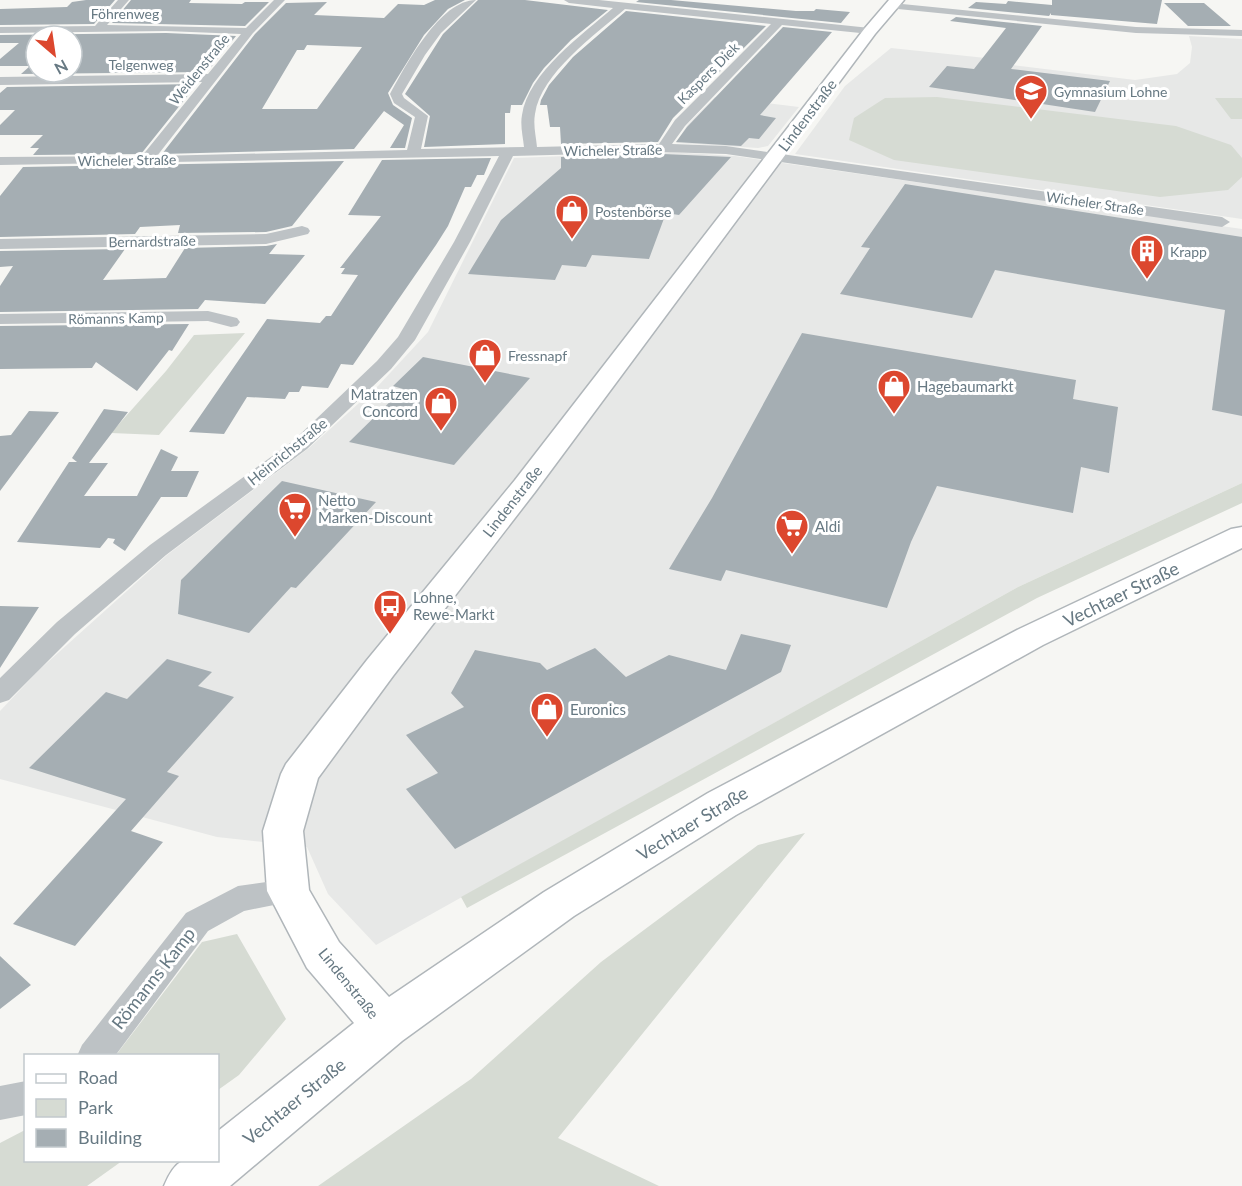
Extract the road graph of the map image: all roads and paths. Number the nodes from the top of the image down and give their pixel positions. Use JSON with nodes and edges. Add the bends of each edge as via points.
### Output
{"nodes":[{"id":1,"x":124,"y":0,"type":"edge"},
{"id":2,"x":280,"y":0,"type":"edge"},
{"id":3,"x":471,"y":0,"type":"edge"},
{"id":4,"x":569,"y":0,"type":"edge"},
{"id":5,"x":713,"y":0,"type":"edge"},
{"id":6,"x":895,"y":3,"type":"edge"},
{"id":7,"x":623,"y":5,"type":"junction"},
{"id":8,"x":698,"y":13,"type":"junction"},
{"id":9,"x":779,"y":22,"type":"junction"},
{"id":10,"x":99,"y":28,"type":"junction"},
{"id":11,"x":0,"y":30,"type":"edge"},
{"id":12,"x":249,"y":31,"type":"junction"},
{"id":13,"x":870,"y":31,"type":"junction"},
{"id":14,"x":1242,"y":33,"type":"edge"},
{"id":15,"x":211,"y":78,"type":"junction"},
{"id":16,"x":0,"y":81,"type":"edge"},
{"id":17,"x":663,"y":148,"type":"junction"},
{"id":18,"x":531,"y":151,"type":"junction"},
{"id":19,"x":508,"y":152,"type":"junction"},
{"id":20,"x":413,"y":155,"type":"junction"},
{"id":21,"x":777,"y":156,"type":"junction"},
{"id":22,"x":146,"y":160,"type":"junction"},
{"id":23,"x":0,"y":161,"type":"edge"},
{"id":24,"x":1222,"y":222,"type":"dead end"},
{"id":25,"x":302,"y":231,"type":"dead end"},
{"id":26,"x":0,"y":244,"type":"edge"},
{"id":27,"x":0,"y":319,"type":"edge"},
{"id":28,"x":231,"y":322,"type":"dead end"},
{"id":29,"x":1242,"y":536,"type":"edge"},
{"id":30,"x":0,"y":694,"type":"edge"},
{"id":31,"x":288,"y":891,"type":"junction"},
{"id":32,"x":385,"y":1026,"type":"junction"},
{"id":33,"x":96,"y":1054,"type":"edge"},
{"id":34,"x":24,"y":1098,"type":"edge"},
{"id":35,"x":0,"y":1103,"type":"edge"},
{"id":36,"x":190,"y":1186,"type":"edge"}],
"edges":[{"from":1,"to":10,"type":"street"},
{"from":2,"to":12,"type":"street","name":"Weidenstraße"},
{"from":3,"to":20,"type":"street","via":[[429,39],[396,93],[398,100],[422,116]]},
{"from":4,"to":7,"type":"street"},
{"from":5,"to":8,"type":"street"},
{"from":6,"to":13,"type":"street","name":"Lindenstraße"},
{"from":6,"to":14,"type":"street","via":[[1136,30]]},
{"from":7,"to":8,"type":"street"},
{"from":7,"to":18,"type":"street","via":[[568,53],[541,85],[527,112]]},
{"from":8,"to":9,"type":"street"},
{"from":9,"to":13,"type":"street"},
{"from":9,"to":17,"type":"street","name":"Kaspers Diek","via":[[680,123]]},
{"from":10,"to":11,"type":"street","name":"Föhrenweg"},
{"from":10,"to":12,"type":"street","name":"Föhrenweg"},
{"from":12,"to":15,"type":"street","name":"Weidenstraße"},
{"from":13,"to":21,"type":"street","name":"Lindenstraße"},
{"from":15,"to":16,"type":"street","name":"Telgenweg"},
{"from":15,"to":22,"type":"street","name":"Weidenstraße"},
{"from":17,"to":18,"type":"street","name":"Wicheler Straße"},
{"from":17,"to":21,"type":"street","name":"Wicheler Straße"},
{"from":18,"to":19,"type":"street","name":"Wicheler Straße"},
{"from":19,"to":20,"type":"street","name":"Wicheler Straße"},
{"from":19,"to":30,"type":"street","name":"Heinrichstraße","via":[[406,340],[384,365],[300,445],[158,550],[66,628]]},
{"from":20,"to":22,"type":"street","name":"Wicheler Straße"},
{"from":21,"to":24,"type":"street","name":"Wicheler Straße"},
{"from":21,"to":31,"type":"street","name":"Lindenstraße","via":[[300,774],[284,831]]},
{"from":22,"to":23,"type":"street","name":"Wicheler Straße"},
{"from":25,"to":26,"type":"street","name":"Bernardstraße","via":[[266,239]]},
{"from":27,"to":28,"type":"street","name":"Römanns Kamp","via":[[208,316]]},
{"from":29,"to":32,"type":"street","name":"Vechtaer Straße","via":[[1031,637],[722,804],[559,904]]},
{"from":31,"to":32,"type":"street","name":"Lindenstraße","via":[[323,955]]},
{"from":31,"to":33,"type":"street","name":"Römanns Kamp","via":[[238,899],[197,922]]},
{"from":32,"to":36,"type":"street","name":"Vechtaer Straße"},
{"from":34,"to":35,"type":"street"}]}
